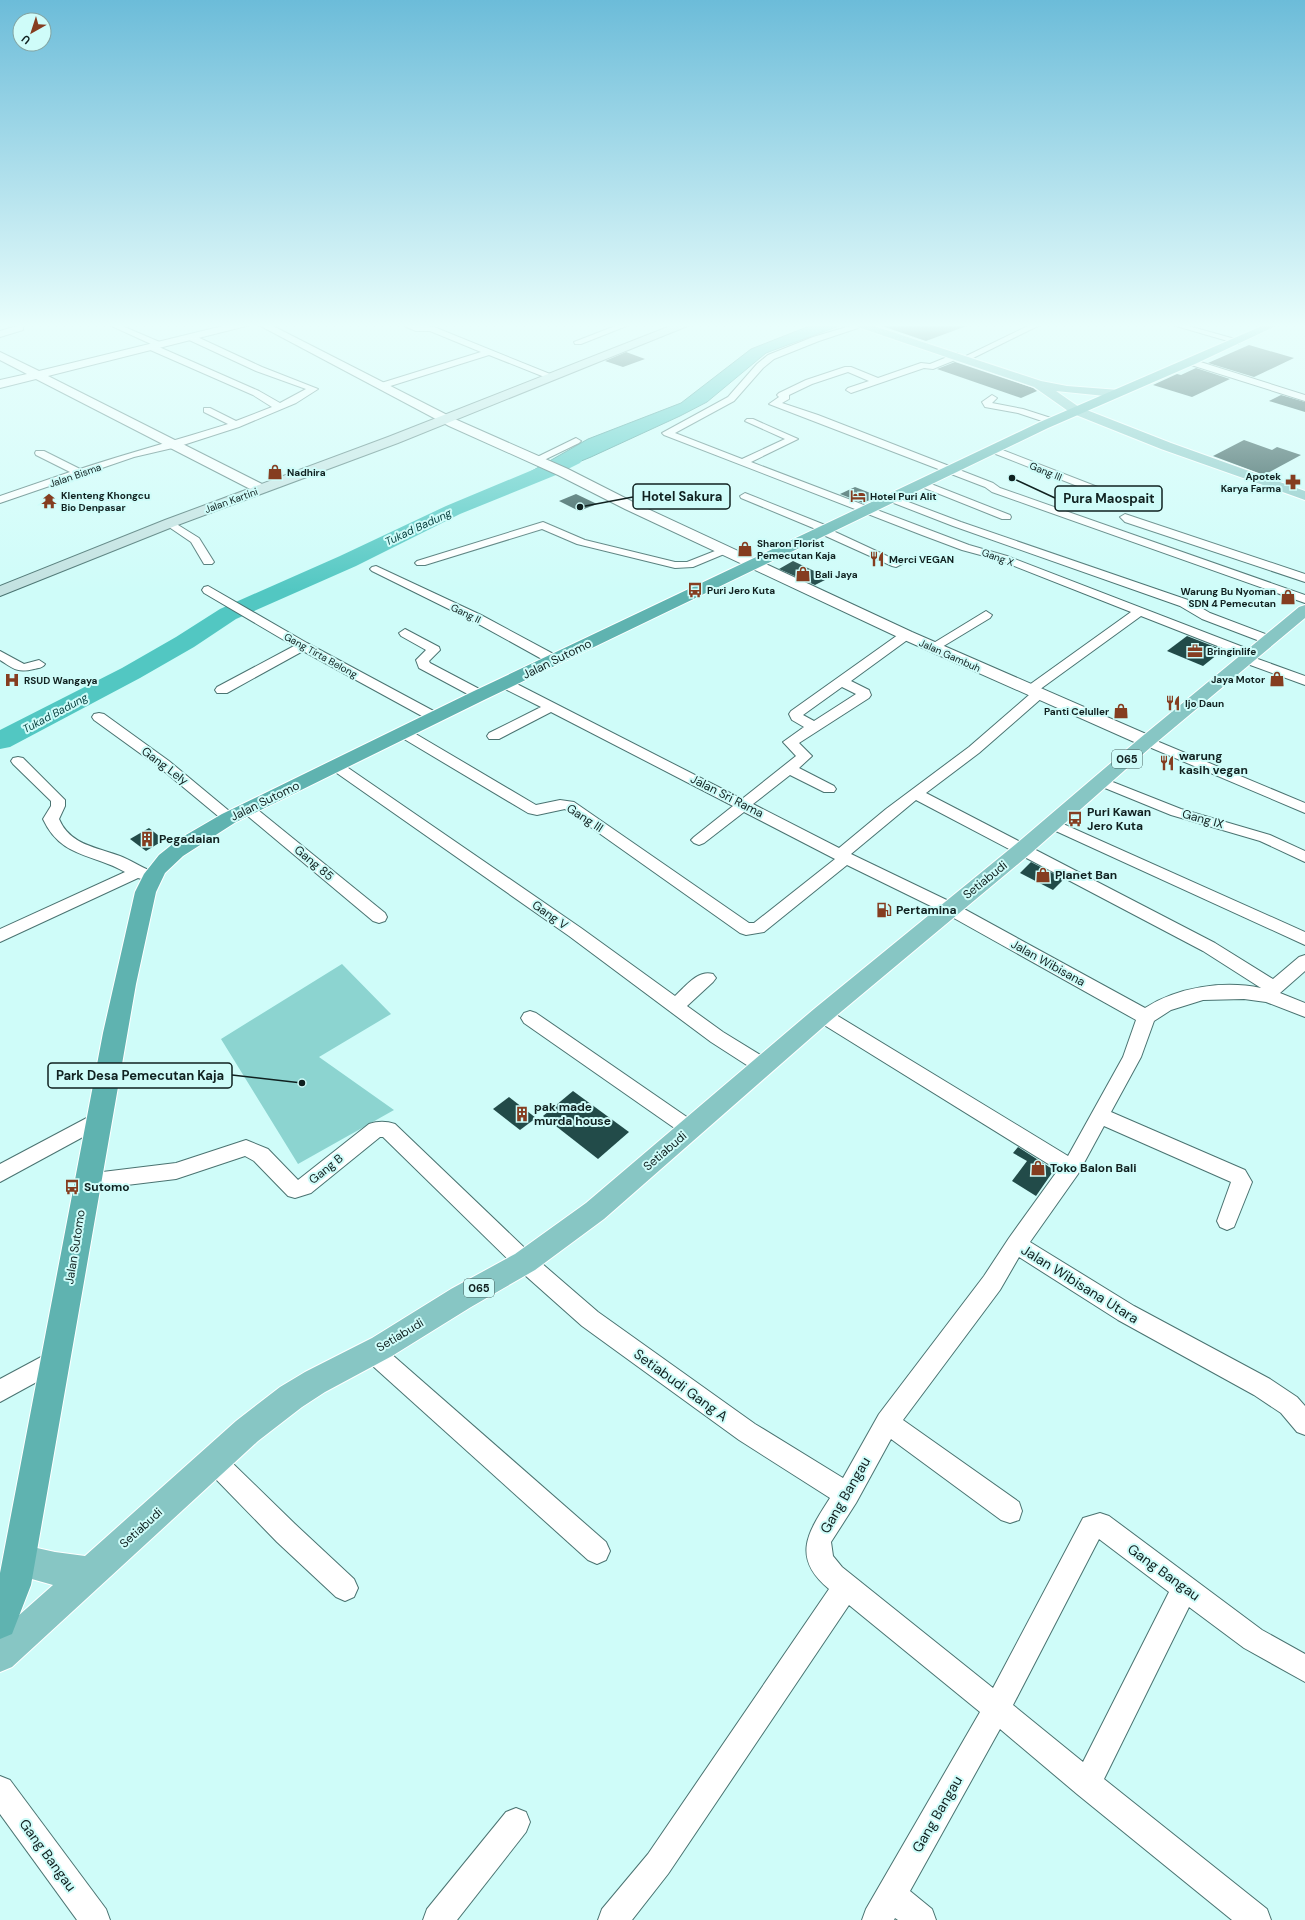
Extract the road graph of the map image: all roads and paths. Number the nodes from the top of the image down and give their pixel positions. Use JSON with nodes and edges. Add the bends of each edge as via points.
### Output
{"nodes":[{"id":1,"x":111,"y":413,"type":"edge"},
{"id":2,"x":212,"y":413,"type":"edge"},
{"id":3,"x":266,"y":413,"type":"edge"},
{"id":4,"x":433,"y":413,"type":"edge"},
{"id":5,"x":461,"y":413,"type":"edge"},
{"id":6,"x":705,"y":413,"type":"edge"},
{"id":7,"x":801,"y":413,"type":"edge"},
{"id":8,"x":1025,"y":413,"type":"edge"},
{"id":9,"x":1069,"y":413,"type":"edge"},
{"id":10,"x":1082,"y":413,"type":"edge"},
{"id":11,"x":445,"y":419,"type":"junction"},
{"id":12,"x":750,"y":421,"type":"dead end"},
{"id":13,"x":1051,"y":421,"type":"junction"},
{"id":14,"x":236,"y":425,"type":"junction"},
{"id":15,"x":576,"y":441,"type":"dead end"},
{"id":16,"x":173,"y":445,"type":"junction"},
{"id":17,"x":992,"y":449,"type":"junction"},
{"id":18,"x":40,"y":453,"type":"dead end"},
{"id":19,"x":540,"y":462,"type":"junction"},
{"id":20,"x":743,"y":462,"type":"junction"},
{"id":21,"x":948,"y":470,"type":"junction"},
{"id":22,"x":79,"y":473,"type":"junction"},
{"id":23,"x":921,"y":483,"type":"junction"},
{"id":24,"x":265,"y":488,"type":"junction"},
{"id":25,"x":745,"y":496,"type":"dead end"},
{"id":26,"x":1305,"y":496,"type":"edge"},
{"id":27,"x":890,"y":498,"type":"junction"},
{"id":28,"x":1,"y":499,"type":"edge"},
{"id":29,"x":1140,"y":507,"type":"dead end"},
{"id":30,"x":866,"y":510,"type":"junction"},
{"id":31,"x":1006,"y":517,"type":"dead end"},
{"id":32,"x":1125,"y":517,"type":"dead end"},
{"id":33,"x":170,"y":523,"type":"junction"},
{"id":34,"x":825,"y":530,"type":"junction"},
{"id":35,"x":725,"y":550,"type":"junction"},
{"id":36,"x":208,"y":562,"type":"dead end"},
{"id":37,"x":421,"y":563,"type":"dead end"},
{"id":38,"x":755,"y":564,"type":"junction"},
{"id":39,"x":896,"y":564,"type":"dead end"},
{"id":40,"x":376,"y":569,"type":"dead end"},
{"id":41,"x":1305,"y":578,"type":"edge"},
{"id":42,"x":208,"y":590,"type":"dead end"},
{"id":43,"x":0,"y":591,"type":"edge"},
{"id":44,"x":1305,"y":599,"type":"edge"},
{"id":45,"x":1305,"y":610,"type":"edge"},
{"id":46,"x":1139,"y":612,"type":"junction"},
{"id":47,"x":986,"y":615,"type":"dead end"},
{"id":48,"x":405,"y":634,"type":"dead end"},
{"id":49,"x":906,"y":635,"type":"junction"},
{"id":50,"x":1269,"y":640,"type":"junction"},
{"id":51,"x":304,"y":646,"type":"junction"},
{"id":52,"x":933,"y":647,"type":"junction"},
{"id":53,"x":0,"y":655,"type":"edge"},
{"id":54,"x":1249,"y":657,"type":"junction"},
{"id":55,"x":554,"y":660,"type":"junction"},
{"id":56,"x":39,"y":664,"type":"dead end"},
{"id":57,"x":841,"y":681,"type":"junction"},
{"id":58,"x":1305,"y":681,"type":"edge"},
{"id":59,"x":506,"y":684,"type":"junction"},
{"id":60,"x":222,"y":690,"type":"dead end"},
{"id":61,"x":1034,"y":693,"type":"junction"},
{"id":62,"x":480,"y":695,"type":"junction"},
{"id":63,"x":552,"y":707,"type":"junction"},
{"id":64,"x":99,"y":717,"type":"dead end"},
{"id":65,"x":436,"y":718,"type":"junction"},
{"id":66,"x":816,"y":727,"type":"junction"},
{"id":67,"x":404,"y":733,"type":"junction"},
{"id":68,"x":494,"y":736,"type":"dead end"},
{"id":69,"x":1148,"y":741,"type":"junction"},
{"id":70,"x":18,"y":761,"type":"dead end"},
{"id":71,"x":336,"y":766,"type":"junction"},
{"id":72,"x":788,"y":768,"type":"junction"},
{"id":73,"x":1100,"y":781,"type":"junction"},
{"id":74,"x":829,"y":789,"type":"dead end"},
{"id":75,"x":916,"y":794,"type":"junction"},
{"id":76,"x":744,"y":804,"type":"junction"},
{"id":77,"x":248,"y":808,"type":"junction"},
{"id":78,"x":1305,"y":808,"type":"edge"},
{"id":79,"x":229,"y":818,"type":"junction"},
{"id":80,"x":1052,"y":824,"type":"junction"},
{"id":81,"x":699,"y":840,"type":"dead end"},
{"id":82,"x":1023,"y":849,"type":"junction"},
{"id":83,"x":844,"y":857,"type":"junction"},
{"id":84,"x":1305,"y":857,"type":"edge"},
{"id":85,"x":145,"y":875,"type":"junction"},
{"id":86,"x":949,"y":908,"type":"junction"},
{"id":87,"x":379,"y":917,"type":"dead end"},
{"id":88,"x":0,"y":936,"type":"edge"},
{"id":89,"x":1305,"y":939,"type":"edge"},
{"id":90,"x":1305,"y":962,"type":"edge"},
{"id":91,"x":706,"y":978,"type":"dead end"},
{"id":92,"x":1270,"y":992,"type":"junction"},
{"id":93,"x":675,"y":1006,"type":"junction"},
{"id":94,"x":1305,"y":1010,"type":"edge"},
{"id":95,"x":822,"y":1015,"type":"junction"},
{"id":96,"x":1146,"y":1017,"type":"junction"},
{"id":97,"x":530,"y":1018,"type":"dead end"},
{"id":98,"x":763,"y":1066,"type":"junction"},
{"id":99,"x":1101,"y":1116,"type":"junction"},
{"id":100,"x":98,"y":1120,"type":"junction"},
{"id":101,"x":690,"y":1129,"type":"junction"},
{"id":102,"x":1071,"y":1168,"type":"junction"},
{"id":103,"x":0,"y":1174,"type":"edge"},
{"id":104,"x":86,"y":1182,"type":"junction"},
{"id":105,"x":1226,"y":1222,"type":"dead end"},
{"id":106,"x":1016,"y":1244,"type":"junction"},
{"id":107,"x":525,"y":1262,"type":"junction"},
{"id":108,"x":373,"y":1352,"type":"junction"},
{"id":109,"x":56,"y":1360,"type":"junction"},
{"id":110,"x":0,"y":1391,"type":"edge"},
{"id":111,"x":887,"y":1422,"type":"junction"},
{"id":112,"x":1305,"y":1424,"type":"edge"},
{"id":113,"x":214,"y":1461,"type":"junction"},
{"id":114,"x":847,"y":1494,"type":"junction"},
{"id":115,"x":1010,"y":1511,"type":"dead end"},
{"id":116,"x":597,"y":1551,"type":"dead end"},
{"id":117,"x":19,"y":1560,"type":"junction"},
{"id":118,"x":91,"y":1573,"type":"junction"},
{"id":119,"x":846,"y":1586,"type":"junction"},
{"id":120,"x":346,"y":1588,"type":"dead end"},
{"id":121,"x":1186,"y":1588,"type":"junction"},
{"id":122,"x":0,"y":1622,"type":"edge"},
{"id":123,"x":0,"y":1655,"type":"edge"},
{"id":124,"x":1305,"y":1669,"type":"edge"},
{"id":125,"x":997,"y":1708,"type":"junction"},
{"id":126,"x":1087,"y":1784,"type":"junction"},
{"id":127,"x":0,"y":1790,"type":"edge"},
{"id":128,"x":516,"y":1822,"type":"dead end"},
{"id":129,"x":891,"y":1895,"type":"junction"},
{"id":130,"x":95,"y":1920,"type":"edge"},
{"id":131,"x":438,"y":1920,"type":"edge"},
{"id":132,"x":613,"y":1920,"type":"edge"},
{"id":133,"x":877,"y":1920,"type":"edge"},
{"id":134,"x":921,"y":1920,"type":"edge"},
{"id":135,"x":1256,"y":1920,"type":"edge"}],
"edges":[{"from":1,"to":16,"type":"street"},
{"from":2,"to":14,"type":"street"},
{"from":3,"to":14,"type":"street","name":"Jalan Bisma"},
{"from":4,"to":11,"type":"street","name":"Jalan Gambuh"},
{"from":5,"to":11,"type":"main road","name":"Jalan Kartini"},
{"from":6,"to":20,"type":"street","name":"Gang X","via":[[667,433]]},
{"from":7,"to":21,"type":"street"},
{"from":8,"to":13,"type":"street"},
{"from":9,"to":13,"type":"highway","name":"Jalan Sutomo"},
{"from":10,"to":26,"type":"main road"},
{"from":11,"to":19,"type":"street","name":"Jalan Gambuh"},
{"from":11,"to":24,"type":"main road","name":"Jalan Kartini"},
{"from":12,"to":20,"type":"street","via":[[793,439]]},
{"from":13,"to":17,"type":"highway","name":"Jalan Sutomo"},
{"from":14,"to":16,"type":"street","name":"Jalan Bisma"},
{"from":15,"to":19,"type":"street"},
{"from":16,"to":22,"type":"street","name":"Jalan Bisma"},
{"from":16,"to":24,"type":"street"},
{"from":17,"to":21,"type":"highway","name":"Jalan Sutomo"},
{"from":17,"to":29,"type":"street","name":"Gang III"},
{"from":18,"to":22,"type":"street"},
{"from":19,"to":35,"type":"street","name":"Jalan Gambuh"},
{"from":20,"to":30,"type":"street","name":"Gang X"},
{"from":21,"to":23,"type":"highway","name":"Jalan Sutomo"},
{"from":21,"to":44,"type":"street","via":[[1067,516]]},
{"from":22,"to":28,"type":"street","name":"Jalan Bisma"},
{"from":23,"to":27,"type":"highway","name":"Jalan Sutomo"},
{"from":23,"to":31,"type":"street"},
{"from":24,"to":33,"type":"main road","name":"Jalan Kartini"},
{"from":25,"to":34,"type":"street"},
{"from":27,"to":30,"type":"highway","name":"Jalan Sutomo"},
{"from":27,"to":50,"type":"street","via":[[1184,603],[1206,616]]},
{"from":30,"to":34,"type":"highway","name":"Jalan Sutomo"},
{"from":30,"to":46,"type":"street","name":"Gang X","via":[[966,548],[1003,558]]},
{"from":32,"to":41,"type":"street"},
{"from":33,"to":36,"type":"street","via":[[195,540]]},
{"from":33,"to":43,"type":"main road","name":"Jalan Kartini"},
{"from":34,"to":38,"type":"highway","name":"Jalan Sutomo"},
{"from":34,"to":39,"type":"street"},
{"from":35,"to":37,"type":"street","via":[[689,565],[675,565],[581,542],[543,525]]},
{"from":35,"to":38,"type":"street","name":"Jalan Gambuh"},
{"from":38,"to":49,"type":"street","name":"Jalan Gambuh"},
{"from":38,"to":55,"type":"highway","name":"Jalan Sutomo"},
{"from":40,"to":55,"type":"street","name":"Gang II","via":[[478,618]]},
{"from":42,"to":51,"type":"street","name":"Gang Tirta Belong"},
{"from":45,"to":50,"type":"main road","name":"Setiabudi","number":"065"},
{"from":46,"to":54,"type":"street","name":"Gang X"},
{"from":46,"to":61,"type":"street"},
{"from":47,"to":52,"type":"street"},
{"from":48,"to":62,"type":"street","via":[[434,650],[422,660],[424,665]]},
{"from":49,"to":52,"type":"street","name":"Jalan Gambuh"},
{"from":49,"to":57,"type":"street"},
{"from":50,"to":54,"type":"main road","name":"Setiabudi","number":"065"},
{"from":51,"to":60,"type":"street"},
{"from":51,"to":65,"type":"street","name":"Gang Tirta Belong"},
{"from":52,"to":61,"type":"street","name":"Jalan Gambuh"},
{"from":53,"to":56,"type":"street","via":[[22,668]]},
{"from":54,"to":58,"type":"street","name":"Gang X"},
{"from":54,"to":69,"type":"main road","name":"Setiabudi","number":"065"},
{"from":55,"to":59,"type":"highway","name":"Jalan Sutomo"},
{"from":57,"to":66,"type":"street","via":[[796,714]]},
{"from":57,"to":66,"type":"street","via":[[864,695]]},
{"from":59,"to":62,"type":"highway","name":"Jalan Sutomo"},
{"from":59,"to":63,"type":"street","name":"Jalan Sri Rama"},
{"from":61,"to":69,"type":"street","name":"Jalan Gambuh"},
{"from":61,"to":75,"type":"street","via":[[974,750]]},
{"from":62,"to":65,"type":"highway","name":"Jalan Sutomo"},
{"from":63,"to":68,"type":"street"},
{"from":63,"to":76,"type":"street","name":"Jalan Sri Rama"},
{"from":64,"to":79,"type":"street","name":"Gang Lely","via":[[164,764]]},
{"from":65,"to":67,"type":"highway","name":"Jalan Sutomo"},
{"from":66,"to":72,"type":"street","via":[[790,742],[805,755]]},
{"from":67,"to":71,"type":"highway","name":"Jalan Sutomo"},
{"from":67,"to":83,"type":"street","name":"Gang III","via":[[532,810],[564,804],[569,806],[746,929],[758,928]]},
{"from":69,"to":73,"type":"main road","name":"Setiabudi","number":"065"},
{"from":69,"to":78,"type":"street"},
{"from":70,"to":85,"type":"street","via":[[58,800],[58,806],[51,819],[66,841],[80,850],[127,865]]},
{"from":71,"to":77,"type":"highway","name":"Jalan Sutomo"},
{"from":71,"to":93,"type":"street","name":"Gang V","via":[[575,932]]},
{"from":72,"to":74,"type":"street"},
{"from":72,"to":76,"type":"street"},
{"from":73,"to":80,"type":"main road","name":"Setiabudi","number":"065"},
{"from":73,"to":84,"type":"street","name":"Gang IX","via":[[1176,812],[1265,838]]},
{"from":75,"to":82,"type":"street"},
{"from":75,"to":83,"type":"street","via":[[891,812]]},
{"from":76,"to":81,"type":"street"},
{"from":76,"to":83,"type":"street","name":"Jalan Sri Rama"},
{"from":77,"to":79,"type":"highway","name":"Jalan Sutomo"},
{"from":77,"to":87,"type":"street","name":"Gang 85"},
{"from":79,"to":85,"type":"highway","name":"Jalan Sutomo"},
{"from":80,"to":82,"type":"main road","name":"Setiabudi","number":"065"},
{"from":80,"to":89,"type":"street"},
{"from":82,"to":86,"type":"main road","name":"Setiabudi","number":"065"},
{"from":82,"to":92,"type":"street","via":[[1209,947]]},
{"from":83,"to":86,"type":"street","name":"Jalan Sri Rama"},
{"from":85,"to":88,"type":"street"},
{"from":85,"to":100,"type":"highway","name":"Jalan Sutomo","via":[[146,889],[124,984]]},
{"from":86,"to":95,"type":"main road","name":"Setiabudi","number":"065"},
{"from":86,"to":96,"type":"street","name":"Jalan Wibisana"},
{"from":90,"to":92,"type":"street"},
{"from":91,"to":93,"type":"street"},
{"from":92,"to":94,"type":"street"},
{"from":92,"to":96,"type":"street","via":[[1190,996],[1168,1004]]},
{"from":93,"to":98,"type":"street","name":"Gang V"},
{"from":95,"to":98,"type":"main road","name":"Setiabudi","number":"065"},
{"from":95,"to":102,"type":"street"},
{"from":96,"to":99,"type":"street","name":"Jalan Wibisana Utara","via":[[1132,1057]]},
{"from":97,"to":101,"type":"street"},
{"from":98,"to":101,"type":"main road","name":"Setiabudi","number":"065"},
{"from":99,"to":102,"type":"street","name":"Jalan Wibisana Utara"},
{"from":99,"to":105,"type":"street","via":[[1238,1176],[1242,1182]]},
{"from":100,"to":103,"type":"street"},
{"from":100,"to":104,"type":"highway","name":"Jalan Sutomo"},
{"from":101,"to":107,"type":"main road","name":"Setiabudi","number":"065","via":[[595,1211]]},
{"from":102,"to":106,"type":"street","name":"Jalan Wibisana Utara"},
{"from":104,"to":107,"type":"street","name":"Gang B","via":[[176,1171],[246,1148],[261,1155],[295,1190],[304,1187],[376,1129],[388,1129]]},
{"from":104,"to":109,"type":"highway","name":"Jalan Sutomo"},
{"from":106,"to":111,"type":"street","name":"Gang Bangau","via":[[992,1283]]},
{"from":106,"to":112,"type":"street","name":"Jalan Wibisana Utara","via":[[1126,1313],[1262,1387],[1289,1405]]},
{"from":107,"to":108,"type":"main road","name":"Setiabudi","number":"065"},
{"from":107,"to":114,"type":"street","name":"Setiabudi Gang A","via":[[596,1324],[747,1432]]},
{"from":108,"to":113,"type":"main road","name":"Setiabudi","number":"065","via":[[291,1397]]},
{"from":108,"to":116,"type":"street"},
{"from":109,"to":110,"type":"street"},
{"from":109,"to":117,"type":"highway","name":"Jalan Sutomo"},
{"from":111,"to":114,"type":"street","name":"Gang Bangau"},
{"from":111,"to":115,"type":"street"},
{"from":113,"to":118,"type":"main road","name":"Setiabudi","number":"065"},
{"from":113,"to":120,"type":"street"},
{"from":114,"to":119,"type":"street","name":"Gang Bangau","via":[[818,1542],[821,1562]]},
{"from":117,"to":118,"type":"main road","via":[[42,1567]]},
{"from":117,"to":122,"type":"highway","name":"Jalan Sutomo","via":[[14,1585]]},
{"from":118,"to":123,"type":"main road","name":"Setiabudi","number":"065"},
{"from":119,"to":125,"type":"street","name":"Gang Bangau"},
{"from":119,"to":132,"type":"street","via":[[658,1864]]},
{"from":121,"to":124,"type":"street","name":"Gang Bangau","via":[[1253,1639]]},
{"from":121,"to":125,"type":"street","name":"Gang Bangau","via":[[1100,1525],[1092,1527]]},
{"from":121,"to":126,"type":"street"},
{"from":125,"to":126,"type":"street"},
{"from":125,"to":129,"type":"street","name":"Gang Bangau"},
{"from":126,"to":135,"type":"street"},
{"from":127,"to":130,"type":"street","name":"Gang Bangau"},
{"from":128,"to":131,"type":"street"},
{"from":129,"to":133,"type":"street","name":"Gang Bangau"},
{"from":129,"to":134,"type":"street"}]}
